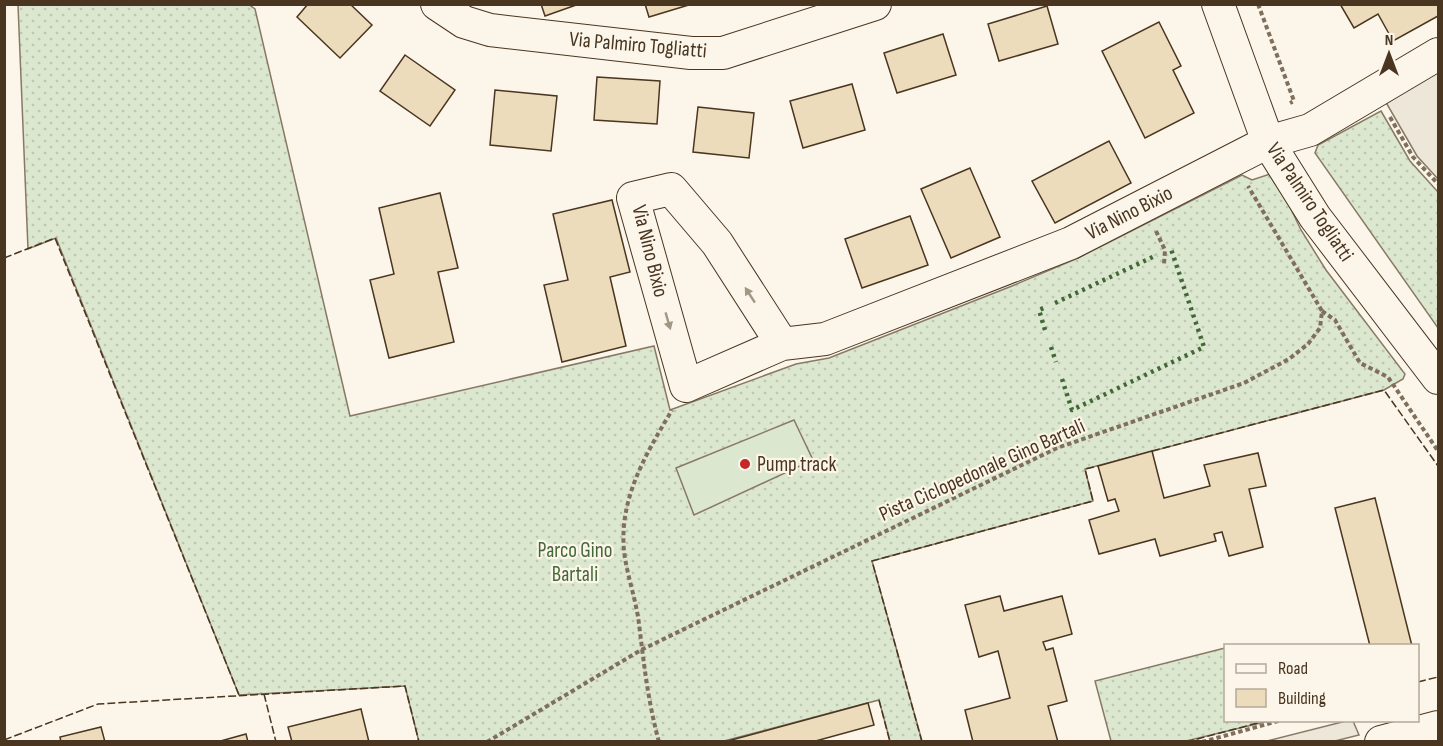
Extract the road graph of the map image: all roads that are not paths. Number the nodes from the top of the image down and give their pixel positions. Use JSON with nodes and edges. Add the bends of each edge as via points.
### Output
{"nodes":[{"id":1,"x":437,"y":4,"type":"edge"},
{"id":2,"x":875,"y":4,"type":"edge"},
{"id":3,"x":1218,"y":4,"type":"edge"},
{"id":4,"x":1438,"y":54,"type":"edge"},
{"id":5,"x":1268,"y":142,"type":"junction"},
{"id":6,"x":782,"y":344,"type":"junction"},
{"id":7,"x":1438,"y":378,"type":"edge"},
{"id":8,"x":1438,"y":727,"type":"edge"},
{"id":9,"x":1381,"y":741,"type":"edge"}],
"edges":[{"from":1,"to":2,"type":"street","name":"Via Palmiro Togliatti","via":[[464,22],[490,30],[691,53],[723,52]]},
{"from":3,"to":5,"type":"street","name":"Via Palmiro Togliatti"},
{"from":4,"to":5,"type":"street","name":"Via Nino Bixio","via":[[1310,130]]},
{"from":5,"to":6,"type":"street","name":"Via Nino Bixio","via":[[1071,243],[825,339]]},
{"from":5,"to":7,"type":"street","name":"Via Palmiro Togliatti","via":[[1315,217]]},
{"from":6,"to":6,"type":"street","name":"Via Nino Bixio","one_way":true,"via":[[717,243],[671,189],[633,198],[686,386]]},
{"from":8,"to":9,"type":"street"}]}
